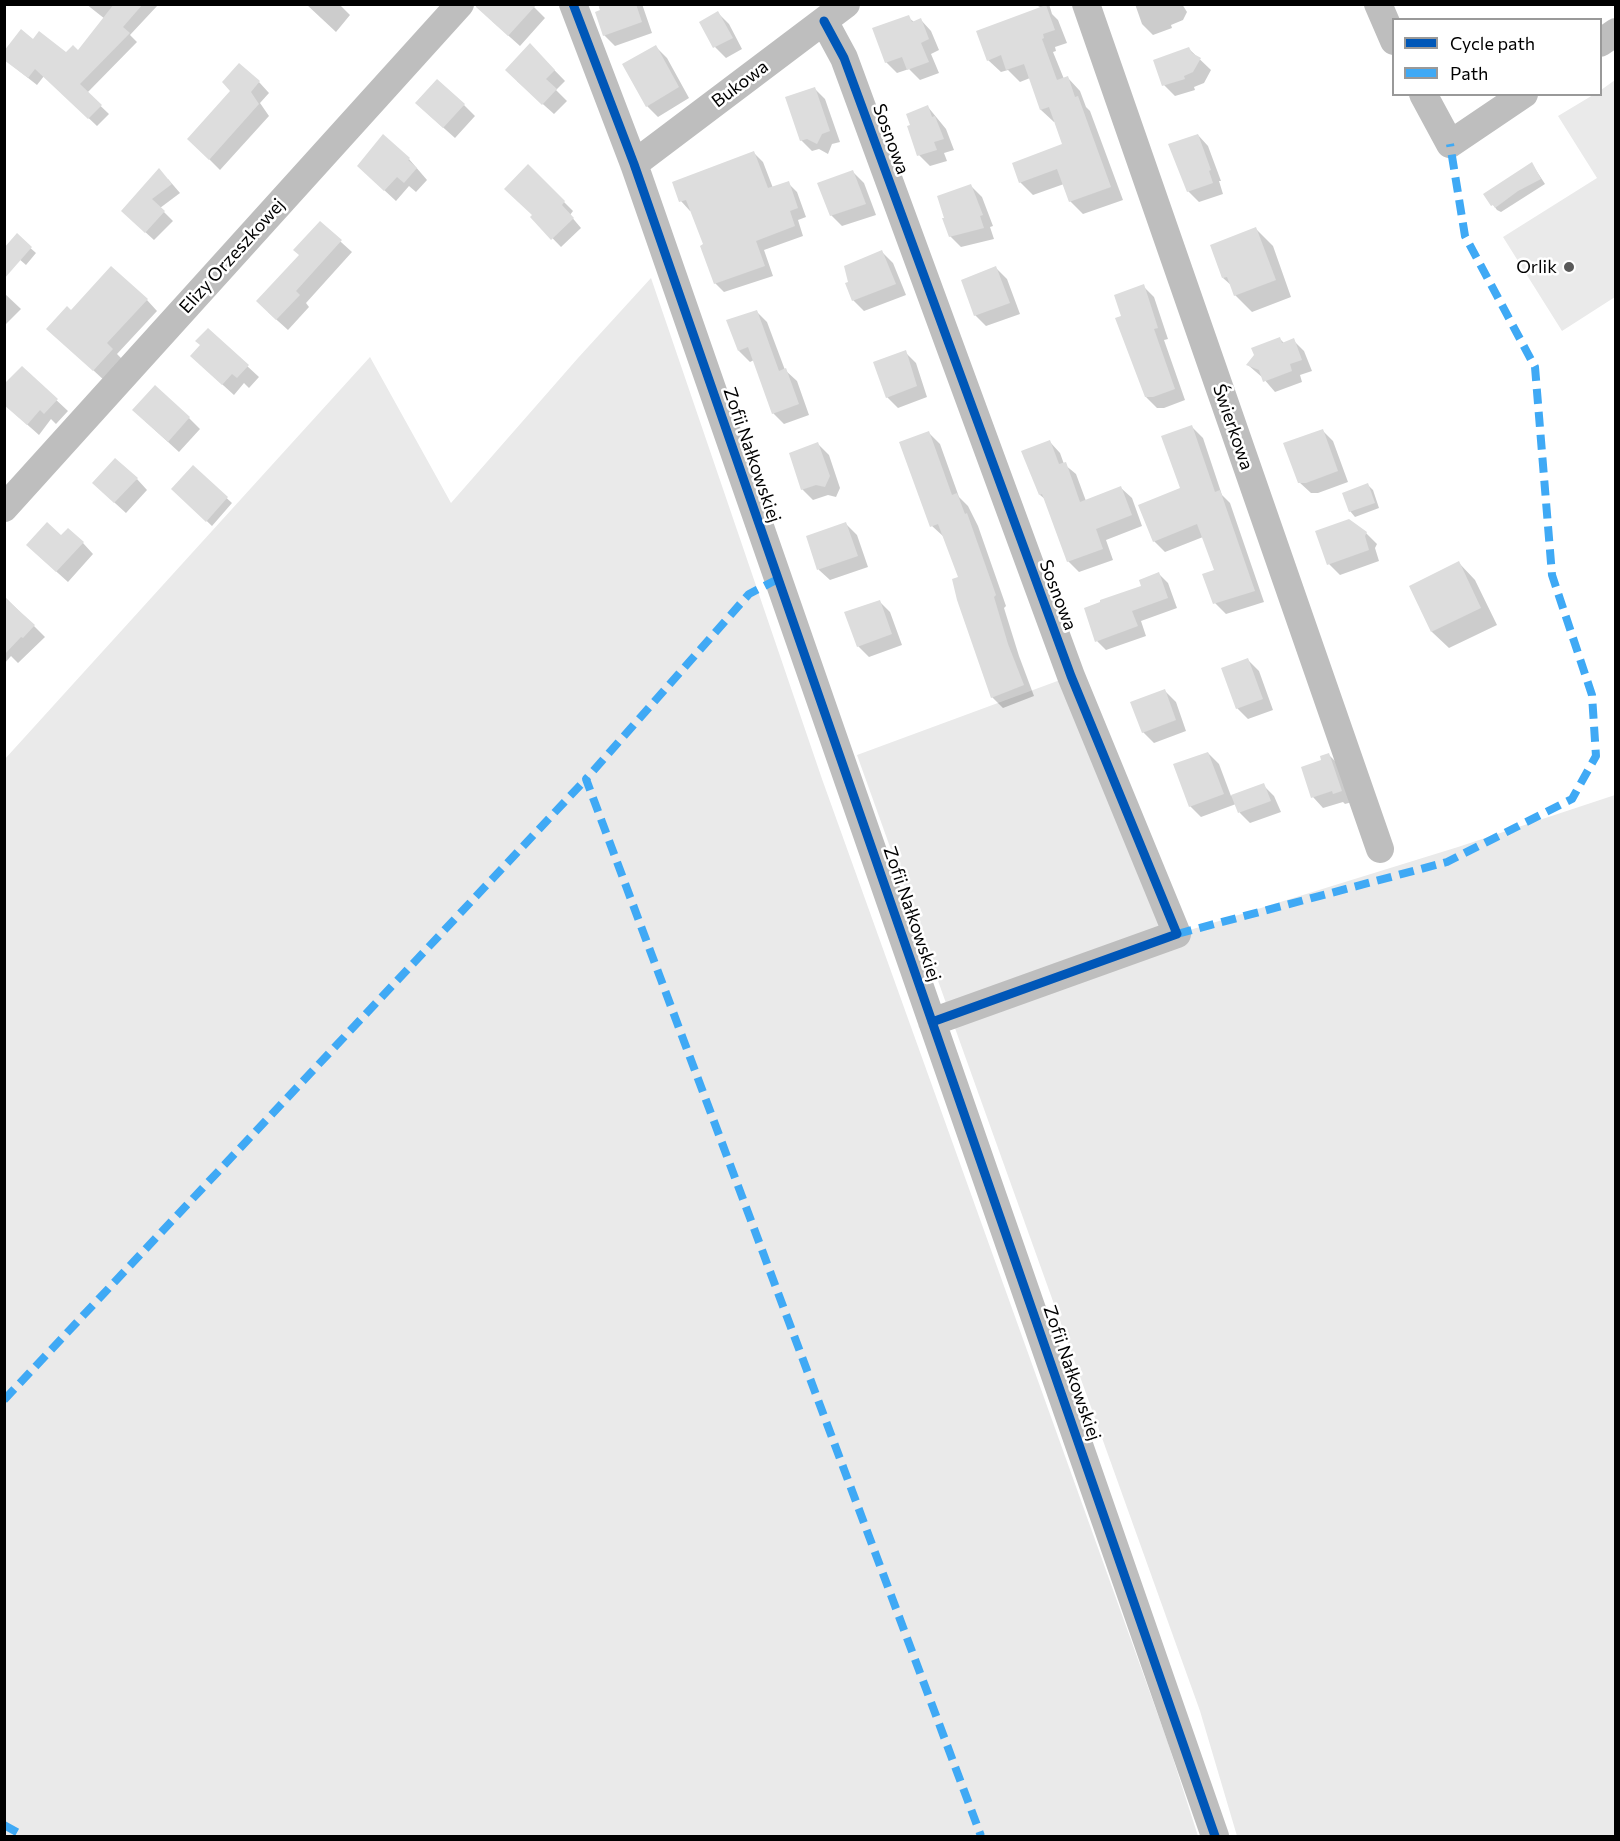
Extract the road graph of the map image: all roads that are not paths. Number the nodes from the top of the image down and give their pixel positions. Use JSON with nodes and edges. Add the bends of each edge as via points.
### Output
{"nodes":[{"id":1,"x":460,"y":4,"type":"edge"},
{"id":2,"x":573,"y":4,"type":"edge"},
{"id":3,"x":1086,"y":4,"type":"edge"},
{"id":4,"x":1378,"y":4,"type":"edge"},
{"id":5,"x":835,"y":13,"type":"edge"},
{"id":6,"x":1616,"y":32,"type":"edge"},
{"id":7,"x":1392,"y":38,"type":"edge"},
{"id":8,"x":1602,"y":42,"type":"edge"},
{"id":9,"x":1424,"y":96,"type":"edge"},
{"id":10,"x":1521,"y":96,"type":"edge"},
{"id":11,"x":634,"y":164,"type":"junction"},
{"id":12,"x":4,"y":508,"type":"edge"},
{"id":13,"x":1380,"y":849,"type":"dead end"},
{"id":14,"x":932,"y":1022,"type":"junction"},
{"id":15,"x":1215,"y":1836,"type":"edge"}],
"edges":[{"from":1,"to":12,"type":"street","name":"Elizy Orzeszkowej"},
{"from":2,"to":11,"type":"street","name":"Zofii Nałkowskiej"},
{"from":3,"to":13,"type":"street","name":"Świerkowa"},
{"from":4,"to":7,"type":"street"},
{"from":5,"to":11,"type":"street","name":"Bukowa"},
{"from":5,"to":14,"type":"street","name":"Sosnowa","via":[[843,58],[1071,676],[1177,934]]},
{"from":6,"to":8,"type":"street"},
{"from":9,"to":10,"type":"street","via":[[1450,144]]},
{"from":11,"to":14,"type":"street","name":"Zofii Nałkowskiej"},
{"from":14,"to":15,"type":"street","name":"Zofii Nałkowskiej"}]}
